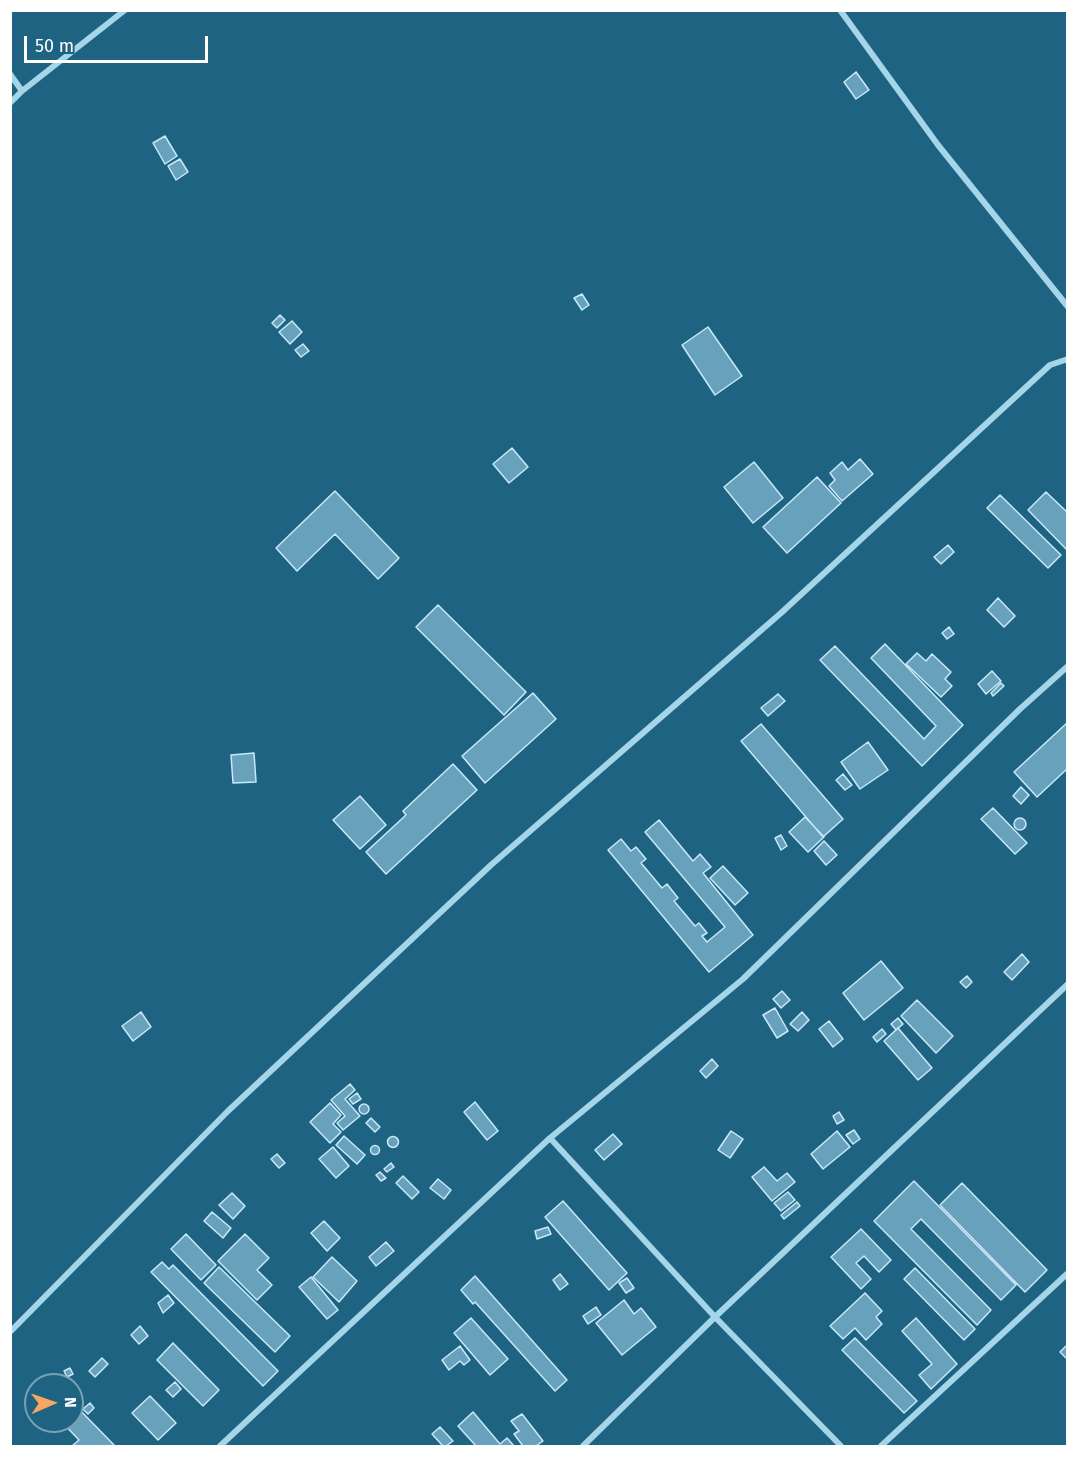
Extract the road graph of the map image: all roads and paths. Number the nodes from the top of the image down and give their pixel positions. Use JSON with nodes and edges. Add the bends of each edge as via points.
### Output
{"nodes":[{"id":1,"x":125,"y":10,"type":"edge"},
{"id":2,"x":840,"y":10,"type":"edge"},
{"id":3,"x":10,"y":74,"type":"edge"},
{"id":4,"x":22,"y":91,"type":"junction"},
{"id":5,"x":10,"y":103,"type":"edge"},
{"id":6,"x":1068,"y":307,"type":"edge"},
{"id":7,"x":1068,"y":359,"type":"edge"},
{"id":8,"x":1068,"y":666,"type":"edge"},
{"id":9,"x":1068,"y":984,"type":"edge"},
{"id":10,"x":550,"y":1138,"type":"junction"},
{"id":11,"x":1068,"y":1273,"type":"edge"},
{"id":12,"x":715,"y":1317,"type":"junction"},
{"id":13,"x":10,"y":1332,"type":"edge"},
{"id":14,"x":220,"y":1446,"type":"edge"},
{"id":15,"x":583,"y":1446,"type":"edge"},
{"id":16,"x":841,"y":1446,"type":"edge"},
{"id":17,"x":881,"y":1446,"type":"edge"}],
"edges":[{"from":1,"to":4,"type":"street"},
{"from":2,"to":6,"type":"street","via":[[938,145]]},
{"from":3,"to":4,"type":"street"},
{"from":4,"to":5,"type":"street"},
{"from":7,"to":13,"type":"street","via":[[1050,366],[781,613],[491,865],[228,1111]]},
{"from":8,"to":10,"type":"street","via":[[743,979]]},
{"from":9,"to":12,"type":"street"},
{"from":10,"to":12,"type":"street"},
{"from":10,"to":14,"type":"street"},
{"from":11,"to":17,"type":"street"},
{"from":12,"to":15,"type":"street"},
{"from":12,"to":16,"type":"street"}]}
